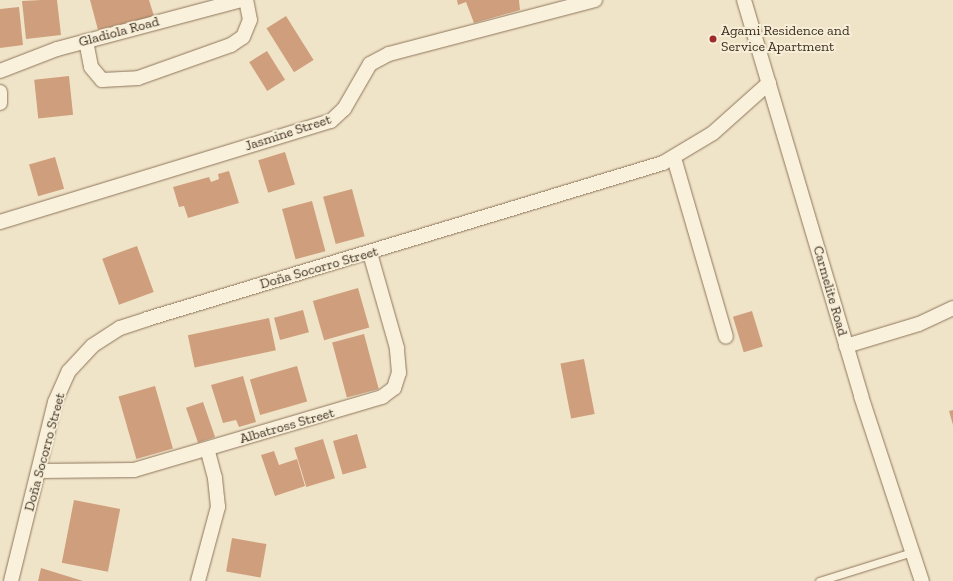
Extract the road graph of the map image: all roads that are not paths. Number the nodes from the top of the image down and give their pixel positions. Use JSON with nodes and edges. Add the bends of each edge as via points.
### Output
{"nodes":[{"id":1,"x":241,"y":0,"type":"edge"},
{"id":2,"x":246,"y":0,"type":"edge"},
{"id":3,"x":595,"y":0,"type":"edge"},
{"id":4,"x":744,"y":0,"type":"edge"},
{"id":5,"x":86,"y":41,"type":"junction"},
{"id":6,"x":0,"y":71,"type":"edge"},
{"id":7,"x":769,"y":83,"type":"junction"},
{"id":8,"x":0,"y":92,"type":"edge"},
{"id":9,"x":0,"y":103,"type":"edge"},
{"id":10,"x":674,"y":158,"type":"junction"},
{"id":11,"x":0,"y":222,"type":"edge"},
{"id":12,"x":370,"y":253,"type":"junction"},
{"id":13,"x":953,"y":308,"type":"edge"},
{"id":14,"x":726,"y":337,"type":"dead end"},
{"id":15,"x":846,"y":346,"type":"junction"},
{"id":16,"x":207,"y":449,"type":"junction"},
{"id":17,"x":40,"y":471,"type":"junction"},
{"id":18,"x":912,"y":552,"type":"junction"},
{"id":19,"x":11,"y":581,"type":"edge"},
{"id":20,"x":198,"y":581,"type":"edge"},
{"id":21,"x":819,"y":581,"type":"edge"},
{"id":22,"x":922,"y":581,"type":"edge"}],
"edges":[{"from":1,"to":5,"type":"street","name":"Gladiola Road"},
{"from":2,"to":5,"type":"street","via":[[250,20],[243,37],[231,45],[138,78],[102,80],[91,67]]},
{"from":3,"to":11,"type":"street","name":"Jasmine Street","via":[[389,54],[370,64],[342,113],[331,121]]},
{"from":4,"to":7,"type":"street","name":"Carmelite Road"},
{"from":5,"to":6,"type":"street","name":"Gladiola Road"},
{"from":7,"to":10,"type":"street","name":"Doña Socorro Street","via":[[713,133]]},
{"from":7,"to":15,"type":"street","name":"Carmelite Road"},
{"from":8,"to":9,"type":"street"},
{"from":10,"to":12,"type":"street","name":"Doña Socorro Street"},
{"from":10,"to":14,"type":"street"},
{"from":12,"to":16,"type":"street","name":"Albatross Street","via":[[397,348],[399,373],[394,388],[382,397],[360,405]]},
{"from":12,"to":17,"type":"street","name":"Doña Socorro Street","via":[[147,318],[120,328],[92,346],[69,371],[55,402]]},
{"from":13,"to":15,"type":"street","via":[[919,324]]},
{"from":15,"to":18,"type":"street","name":"Carmelite Road"},
{"from":16,"to":17,"type":"street","name":"Albatross Street","via":[[134,470]]},
{"from":16,"to":20,"type":"street","via":[[216,485],[218,507]]},
{"from":17,"to":19,"type":"street","name":"Doña Socorro Street"},
{"from":18,"to":21,"type":"lane"},
{"from":18,"to":22,"type":"street","name":"Carmelite Road"}]}
